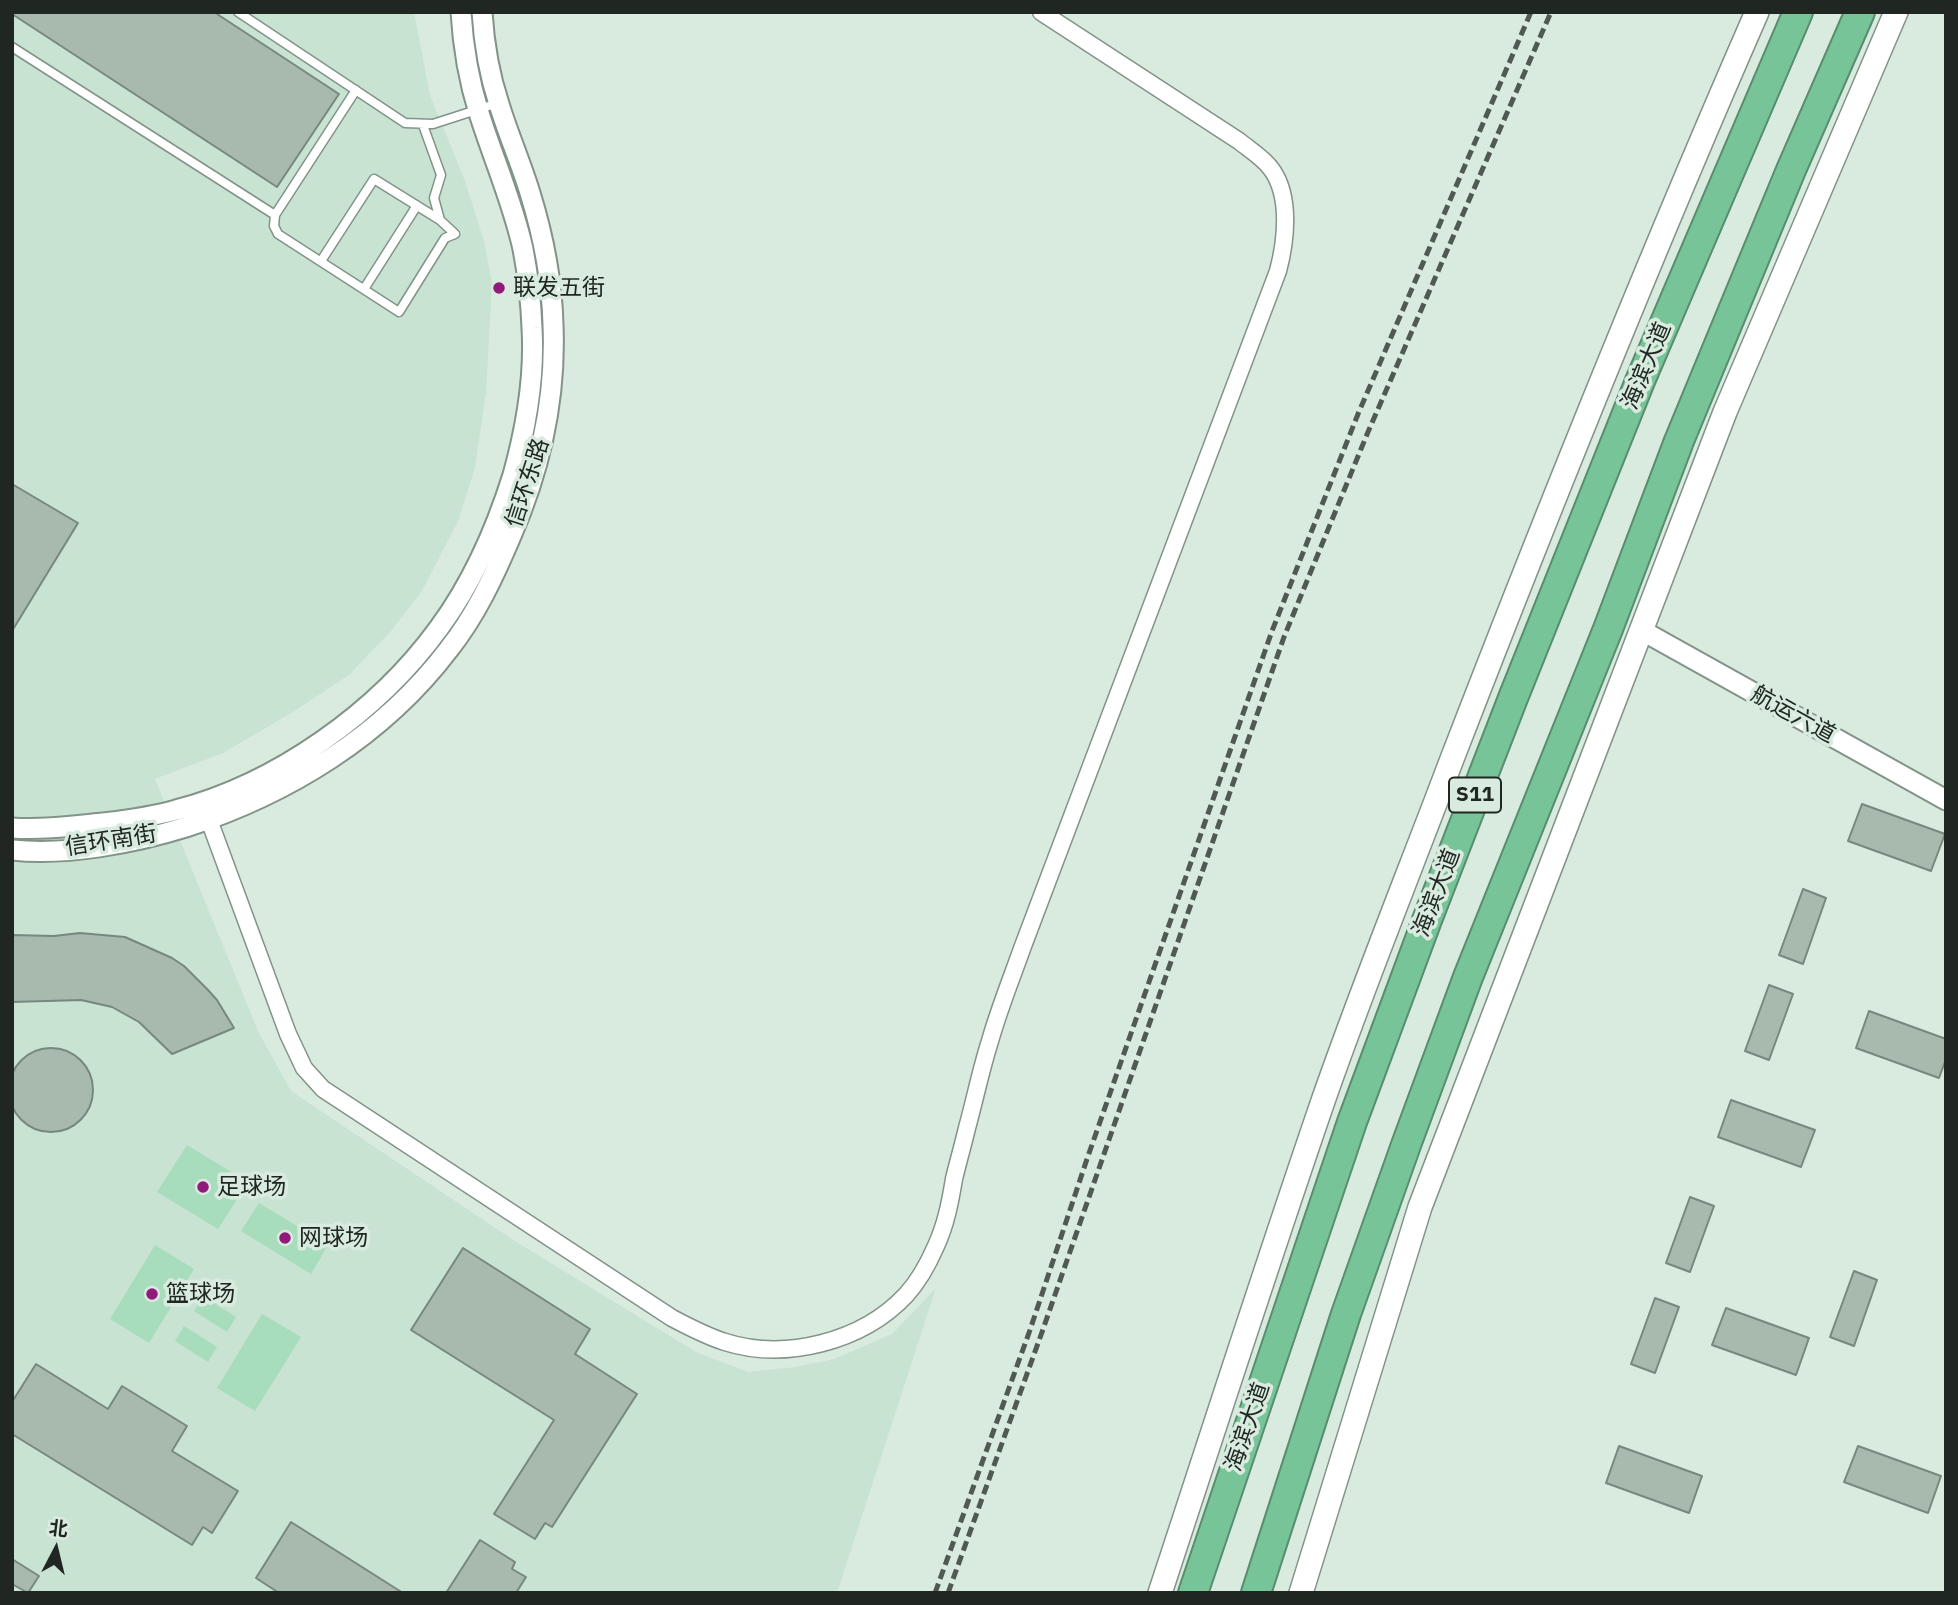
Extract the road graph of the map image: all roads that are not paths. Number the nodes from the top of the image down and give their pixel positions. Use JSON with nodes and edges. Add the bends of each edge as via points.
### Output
{"nodes":[{"id":1,"x":237,"y":12,"type":"edge"},
{"id":2,"x":461,"y":12,"type":"edge"},
{"id":3,"x":482,"y":12,"type":"edge"},
{"id":4,"x":1041,"y":12,"type":"edge"},
{"id":5,"x":1757,"y":12,"type":"edge"},
{"id":6,"x":1798,"y":12,"type":"edge"},
{"id":7,"x":1860,"y":12,"type":"edge"},
{"id":8,"x":1896,"y":12,"type":"edge"},
{"id":9,"x":12,"y":47,"type":"edge"},
{"id":10,"x":356,"y":90,"type":"junction"},
{"id":11,"x":498,"y":103,"type":"junction"},
{"id":12,"x":478,"y":111,"type":"junction"},
{"id":13,"x":423,"y":125,"type":"junction"},
{"id":14,"x":416,"y":207,"type":"junction"},
{"id":15,"x":275,"y":215,"type":"junction"},
{"id":16,"x":440,"y":220,"type":"junction"},
{"id":17,"x":321,"y":261,"type":"junction"},
{"id":18,"x":364,"y":289,"type":"junction"},
{"id":19,"x":1641,"y":630,"type":"junction"},
{"id":20,"x":1946,"y":800,"type":"edge"},
{"id":21,"x":206,"y":811,"type":"junction"},
{"id":22,"x":12,"y":828,"type":"edge"},
{"id":23,"x":12,"y":850,"type":"edge"},
{"id":24,"x":1160,"y":1593,"type":"edge"},
{"id":25,"x":1193,"y":1593,"type":"edge"},
{"id":26,"x":1256,"y":1593,"type":"edge"},
{"id":27,"x":1301,"y":1593,"type":"edge"}],
"edges":[{"from":1,"to":10,"type":"lane"},
{"from":2,"to":12,"type":"street","name":"信环东路"},
{"from":3,"to":11,"type":"street","name":"信环东路","via":[[486,57]]},
{"from":4,"to":21,"type":"street","via":[[1261,159],[1281,188],[1284,248],[1023,946],[990,1041],[948,1214],[936,1247],[907,1294],[856,1331],[828,1342],[764,1350],[727,1343],[672,1318],[323,1089],[304,1068],[288,1034]]},
{"from":5,"to":24,"type":"main road","via":[[1519,585],[1419,846],[1324,1098]]},
{"from":6,"to":25,"type":"highway","name":"海滨大道","number":"S11","via":[[1635,394],[1427,920],[1352,1122]]},
{"from":7,"to":26,"type":"highway","number":"S11","via":[[1679,440],[1468,977],[1346,1314]]},
{"from":8,"to":19,"type":"main road","via":[[1724,412]]},
{"from":9,"to":15,"type":"lane"},
{"from":10,"to":13,"type":"lane","via":[[405,123]]},
{"from":10,"to":15,"type":"lane"},
{"from":11,"to":12,"type":"lane"},
{"from":11,"to":21,"type":"street","name":"信环东路","via":[[540,230],[554,329],[546,426],[521,514],[466,625],[408,694],[317,769],[260,798]]},
{"from":12,"to":13,"type":"lane"},
{"from":12,"to":21,"type":"street","name":"信环东路","via":[[523,248],[533,331],[528,405],[497,524],[441,626],[377,697],[300,755]]},
{"from":13,"to":16,"type":"lane","via":[[441,175],[435,198]]},
{"from":14,"to":16,"type":"lane"},
{"from":14,"to":17,"type":"lane","via":[[374,179]]},
{"from":14,"to":18,"type":"lane"},
{"from":15,"to":17,"type":"lane","via":[[278,234]]},
{"from":16,"to":18,"type":"lane","via":[[455,234],[445,238],[399,312]]},
{"from":17,"to":18,"type":"lane"},
{"from":19,"to":20,"type":"street","name":"航运六道"},
{"from":19,"to":27,"type":"main road","via":[[1420,1207]]},
{"from":21,"to":22,"type":"street","name":"信环南街"},
{"from":21,"to":23,"type":"street","name":"信环南街","via":[[131,842]]}]}
